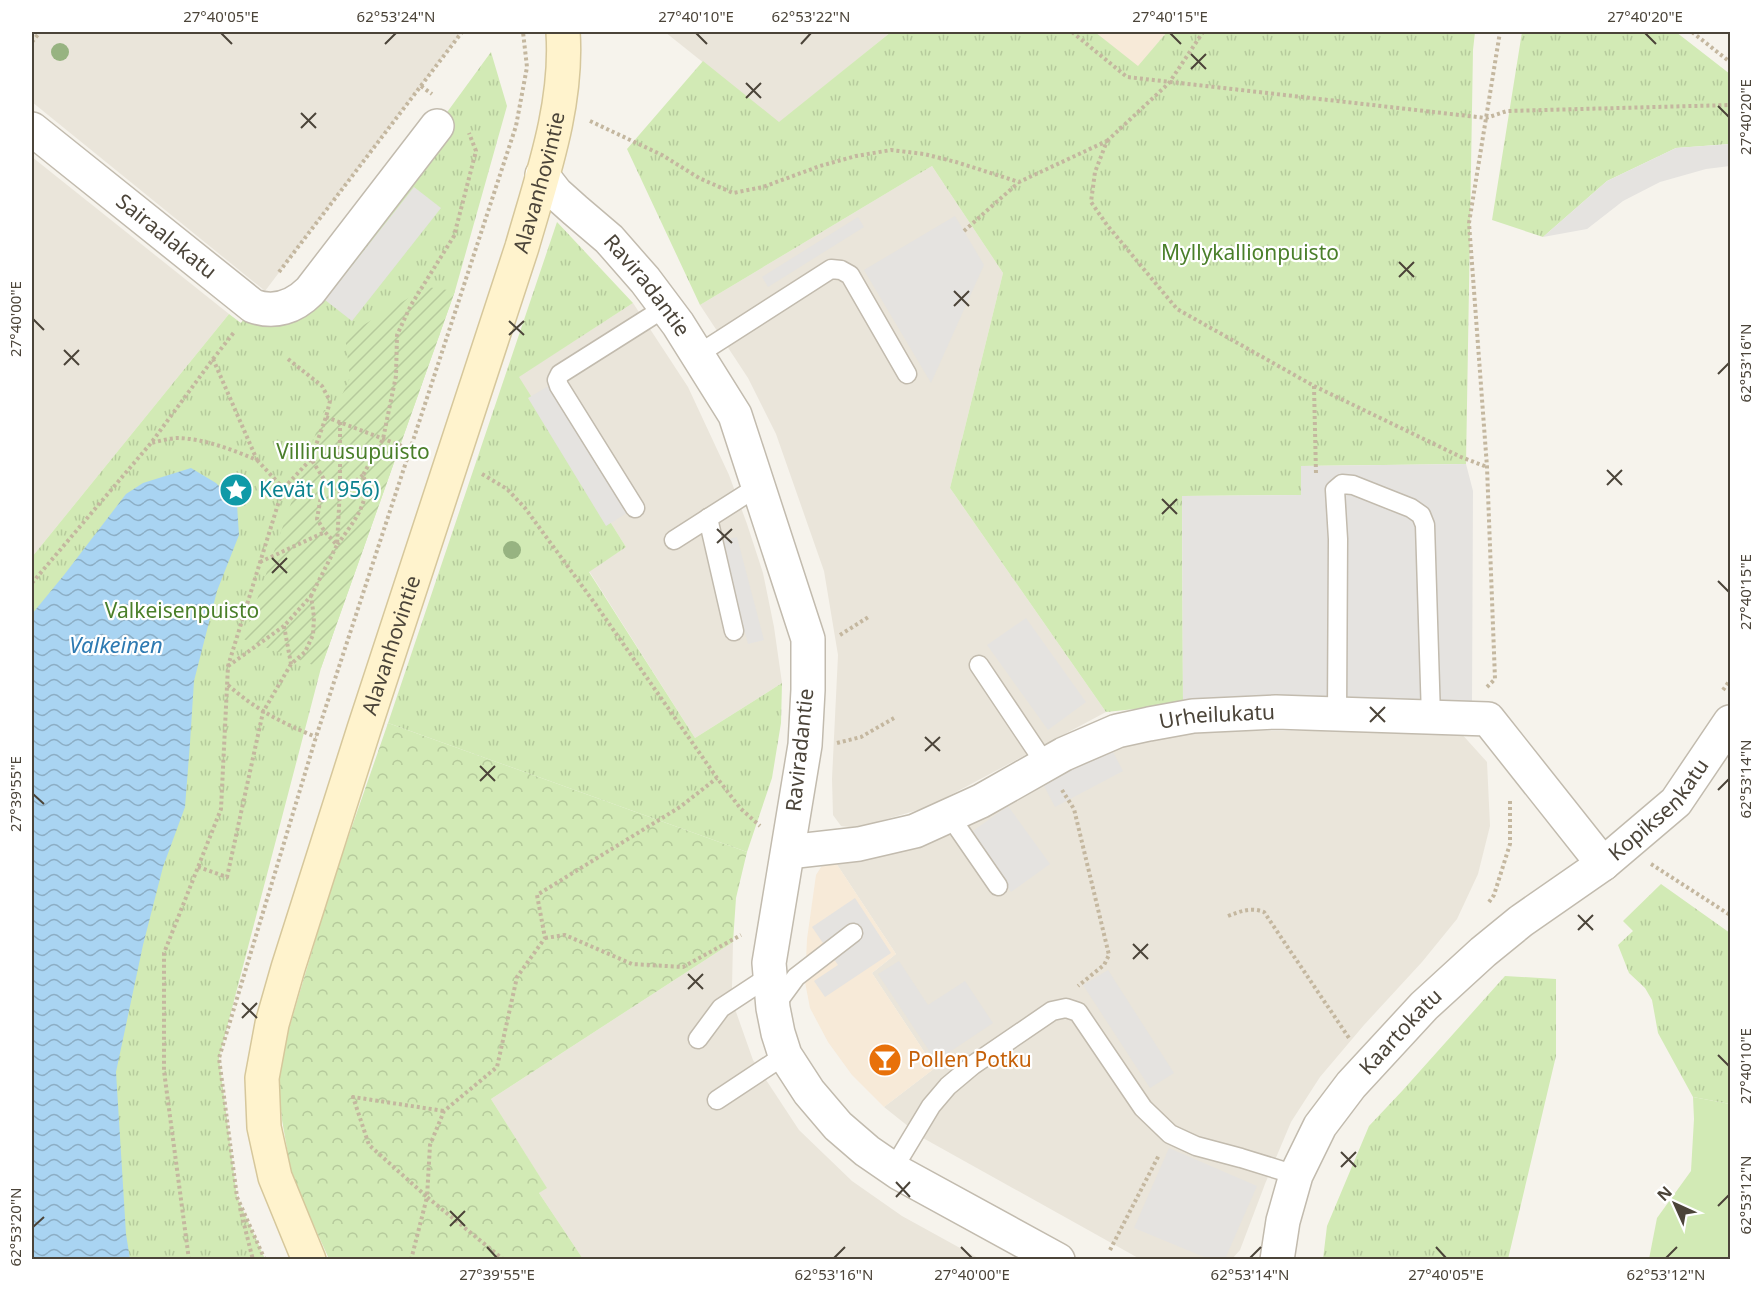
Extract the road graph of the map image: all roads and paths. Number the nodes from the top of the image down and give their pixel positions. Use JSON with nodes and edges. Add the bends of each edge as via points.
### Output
{"nodes":[{"id":1,"x":40,"y":32,"type":"edge"},
{"id":2,"x":462,"y":32,"type":"edge"},
{"id":3,"x":563,"y":32,"type":"edge"},
{"id":4,"x":1072,"y":32,"type":"edge"},
{"id":5,"x":1203,"y":32,"type":"edge"},
{"id":6,"x":1500,"y":32,"type":"edge"},
{"id":7,"x":1692,"y":32,"type":"edge"},
{"id":8,"x":32,"y":42,"type":"edge"},
{"id":9,"x":1731,"y":62,"type":"edge"},
{"id":10,"x":1169,"y":83,"type":"junction"},
{"id":11,"x":421,"y":86,"type":"junction"},
{"id":12,"x":1731,"y":105,"type":"edge"},
{"id":13,"x":581,"y":117,"type":"dead end"},
{"id":14,"x":448,"y":118,"type":"junction"},
{"id":15,"x":1486,"y":118,"type":"junction"},
{"id":16,"x":32,"y":129,"type":"edge"},
{"id":17,"x":1107,"y":141,"type":"junction"},
{"id":18,"x":542,"y":176,"type":"junction"},
{"id":19,"x":1019,"y":182,"type":"junction"},
{"id":20,"x":964,"y":231,"type":"dead end"},
{"id":21,"x":253,"y":306,"type":"junction"},
{"id":22,"x":666,"y":308,"type":"junction"},
{"id":23,"x":697,"y":355,"type":"junction"},
{"id":24,"x":213,"y":359,"type":"junction"},
{"id":25,"x":288,"y":359,"type":"dead end"},
{"id":26,"x":907,"y":374,"type":"dead end"},
{"id":27,"x":1314,"y":386,"type":"junction"},
{"id":28,"x":326,"y":417,"type":"junction"},
{"id":29,"x":340,"y":422,"type":"junction"},
{"id":30,"x":383,"y":439,"type":"junction"},
{"id":31,"x":151,"y":443,"type":"junction"},
{"id":32,"x":410,"y":449,"type":"dead end"},
{"id":33,"x":256,"y":459,"type":"junction"},
{"id":34,"x":311,"y":459,"type":"junction"},
{"id":35,"x":451,"y":459,"type":"junction"},
{"id":36,"x":1487,"y":467,"type":"junction"},
{"id":37,"x":363,"y":476,"type":"junction"},
{"id":38,"x":1316,"y":478,"type":"dead end"},
{"id":39,"x":757,"y":487,"type":"junction"},
{"id":40,"x":283,"y":488,"type":"junction"},
{"id":41,"x":340,"y":489,"type":"junction"},
{"id":42,"x":635,"y":507,"type":"dead end"},
{"id":43,"x":708,"y":518,"type":"junction"},
{"id":44,"x":324,"y":532,"type":"junction"},
{"id":45,"x":674,"y":540,"type":"dead end"},
{"id":46,"x":337,"y":545,"type":"junction"},
{"id":47,"x":260,"y":562,"type":"junction"},
{"id":48,"x":32,"y":583,"type":"edge"},
{"id":49,"x":311,"y":596,"type":"junction"},
{"id":50,"x":870,"y":616,"type":"dead end"},
{"id":51,"x":284,"y":626,"type":"junction"},
{"id":52,"x":734,"y":631,"type":"dead end"},
{"id":53,"x":836,"y":638,"type":"dead end"},
{"id":54,"x":291,"y":664,"type":"junction"},
{"id":55,"x":979,"y":665,"type":"dead end"},
{"id":56,"x":228,"y":666,"type":"junction"},
{"id":57,"x":1495,"y":679,"type":"dead end"},
{"id":58,"x":227,"y":684,"type":"junction"},
{"id":59,"x":263,"y":712,"type":"junction"},
{"id":60,"x":1337,"y":714,"type":"junction"},
{"id":61,"x":1431,"y":717,"type":"junction"},
{"id":62,"x":894,"y":718,"type":"dead end"},
{"id":63,"x":1731,"y":722,"type":"edge"},
{"id":64,"x":316,"y":737,"type":"dead end"},
{"id":65,"x":834,"y":744,"type":"dead end"},
{"id":66,"x":1046,"y":765,"type":"junction"},
{"id":67,"x":717,"y":778,"type":"junction"},
{"id":68,"x":1509,"y":791,"type":"dead end"},
{"id":69,"x":741,"y":809,"type":"dead end"},
{"id":70,"x":949,"y":815,"type":"junction"},
{"id":71,"x":788,"y":852,"type":"junction"},
{"id":72,"x":1643,"y":858,"type":"dead end"},
{"id":73,"x":1603,"y":864,"type":"junction"},
{"id":74,"x":198,"y":867,"type":"junction"},
{"id":75,"x":998,"y":886,"type":"dead end"},
{"id":76,"x":1488,"y":904,"type":"dead end"},
{"id":77,"x":1731,"y":915,"type":"edge"},
{"id":78,"x":1228,"y":916,"type":"dead end"},
{"id":79,"x":854,"y":933,"type":"dead end"},
{"id":80,"x":741,"y":935,"type":"dead end"},
{"id":81,"x":545,"y":939,"type":"junction"},
{"id":82,"x":772,"y":995,"type":"junction"},
{"id":83,"x":1066,"y":1008,"type":"junction"},
{"id":84,"x":698,"y":1039,"type":"dead end"},
{"id":85,"x":1353,"y":1043,"type":"dead end"},
{"id":86,"x":785,"y":1055,"type":"junction"},
{"id":87,"x":717,"y":1100,"type":"dead end"},
{"id":88,"x":444,"y":1111,"type":"junction"},
{"id":89,"x":1170,"y":1134,"type":"junction"},
{"id":90,"x":893,"y":1169,"type":"junction"},
{"id":91,"x":1296,"y":1175,"type":"junction"},
{"id":92,"x":237,"y":1197,"type":"dead end"},
{"id":93,"x":427,"y":1197,"type":"junction"},
{"id":94,"x":1110,"y":1250,"type":"dead end"},
{"id":95,"x":189,"y":1260,"type":"edge"},
{"id":96,"x":253,"y":1260,"type":"edge"},
{"id":97,"x":309,"y":1260,"type":"edge"},
{"id":98,"x":411,"y":1260,"type":"edge"},
{"id":99,"x":504,"y":1260,"type":"edge"},
{"id":100,"x":1058,"y":1260,"type":"edge"},
{"id":101,"x":1277,"y":1260,"type":"edge"}],
"edges":[{"from":1,"to":8,"type":"path"},
{"from":2,"to":11,"type":"path"},
{"from":3,"to":18,"type":"main road","name":"Alavanhovintie","via":[[561,99]]},
{"from":4,"to":10,"type":"path","via":[[1127,77]]},
{"from":5,"to":10,"type":"path"},
{"from":6,"to":15,"type":"path"},
{"from":7,"to":9,"type":"path"},
{"from":10,"to":15,"type":"path"},
{"from":10,"to":17,"type":"path"},
{"from":11,"to":14,"type":"path"},
{"from":11,"to":21,"type":"path"},
{"from":12,"to":15,"type":"path","via":[[1507,111]]},
{"from":13,"to":19,"type":"path","via":[[733,193],[856,156],[891,150],[935,157]]},
{"from":14,"to":21,"type":"street","via":[[302,300],[292,306],[265,310]]},
{"from":14,"to":30,"type":"path","via":[[476,151],[454,236],[397,335],[396,376]]},
{"from":15,"to":36,"type":"path","via":[[1469,223]]},
{"from":16,"to":21,"type":"street","name":"Sairaalakatu"},
{"from":17,"to":19,"type":"path"},
{"from":17,"to":27,"type":"path","via":[[1095,172],[1091,202],[1177,309]]},
{"from":18,"to":22,"type":"street","name":"Raviradantie","via":[[609,239]]},
{"from":18,"to":35,"type":"main road","name":"Alavanhovintie"},
{"from":19,"to":20,"type":"path"},
{"from":21,"to":24,"type":"path"},
{"from":22,"to":23,"type":"street","name":"Raviradantie"},
{"from":22,"to":42,"type":"lane","via":[[560,374],[557,380]]},
{"from":23,"to":26,"type":"lane","via":[[831,269],[849,275]]},
{"from":23,"to":39,"type":"street","name":"Raviradantie","via":[[735,415]]},
{"from":24,"to":31,"type":"path"},
{"from":24,"to":33,"type":"path"},
{"from":25,"to":28,"type":"path","via":[[322,386],[330,401]]},
{"from":27,"to":36,"type":"path"},
{"from":27,"to":38,"type":"path"},
{"from":28,"to":29,"type":"path"},
{"from":28,"to":34,"type":"path"},
{"from":29,"to":30,"type":"path"},
{"from":29,"to":41,"type":"path"},
{"from":30,"to":32,"type":"path"},
{"from":30,"to":37,"type":"path"},
{"from":31,"to":33,"type":"path","via":[[178,438]]},
{"from":31,"to":48,"type":"path"},
{"from":33,"to":40,"type":"path"},
{"from":34,"to":40,"type":"path"},
{"from":34,"to":44,"type":"path","via":[[324,479],[317,519]]},
{"from":35,"to":67,"type":"path","via":[[507,489],[525,508]]},
{"from":35,"to":97,"type":"main road","name":"Alavanhovintie","via":[[288,968],[262,1078],[264,1127],[275,1177]]},
{"from":36,"to":57,"type":"path"},
{"from":37,"to":41,"type":"path"},
{"from":37,"to":46,"type":"path","via":[[367,491],[360,510]]},
{"from":39,"to":43,"type":"lane"},
{"from":39,"to":71,"type":"street","name":"Raviradantie","via":[[808,639],[805,746]]},
{"from":40,"to":47,"type":"path"},
{"from":41,"to":46,"type":"path"},
{"from":43,"to":45,"type":"lane"},
{"from":43,"to":52,"type":"lane"},
{"from":44,"to":46,"type":"path"},
{"from":44,"to":47,"type":"path"},
{"from":46,"to":49,"type":"path"},
{"from":47,"to":56,"type":"path"},
{"from":49,"to":51,"type":"path"},
{"from":49,"to":54,"type":"path","via":[[313,635],[305,652]]},
{"from":50,"to":53,"type":"path"},
{"from":51,"to":54,"type":"path"},
{"from":51,"to":56,"type":"path"},
{"from":54,"to":59,"type":"path"},
{"from":55,"to":66,"type":"lane"},
{"from":56,"to":58,"type":"path"},
{"from":58,"to":59,"type":"path"},
{"from":58,"to":74,"type":"path","via":[[221,808]]},
{"from":59,"to":64,"type":"path"},
{"from":59,"to":74,"type":"path","via":[[227,877]]},
{"from":60,"to":61,"type":"street","name":"Urheilukatu"},
{"from":60,"to":61,"type":"lane","via":[[1335,490],[1342,484],[1353,484],[1411,508],[1421,515],[1425,525]]},
{"from":60,"to":66,"type":"street","name":"Urheilukatu","via":[[1252,713],[1149,723],[1117,731]]},
{"from":61,"to":73,"type":"street","name":"Urheilukatu","via":[[1488,719]]},
{"from":62,"to":65,"type":"path","via":[[861,737]]},
{"from":63,"to":73,"type":"street","name":"Kopiksenkatu","via":[[1676,802]]},
{"from":66,"to":70,"type":"street","name":"Urheilukatu"},
{"from":66,"to":83,"type":"path","via":[[1074,809],[1109,955],[1104,965],[1078,985]]},
{"from":67,"to":69,"type":"path"},
{"from":67,"to":81,"type":"path","via":[[680,807],[537,895]]},
{"from":68,"to":76,"type":"path","via":[[1510,844]]},
{"from":70,"to":71,"type":"street","name":"Urheilukatu","via":[[915,831],[859,844]]},
{"from":70,"to":75,"type":"lane"},
{"from":71,"to":82,"type":"street","name":"Raviradantie","via":[[770,951]]},
{"from":72,"to":77,"type":"path"},
{"from":73,"to":91,"type":"street","name":"Kaartokatu","via":[[1521,921],[1424,1006],[1351,1085],[1320,1126]]},
{"from":74,"to":95,"type":"path","via":[[164,953],[164,1071]]},
{"from":78,"to":85,"type":"path","via":[[1241,910],[1264,912]]},
{"from":79,"to":82,"type":"lane"},
{"from":80,"to":81,"type":"path","via":[[683,967],[632,964],[565,934]]},
{"from":81,"to":88,"type":"path","via":[[517,977],[497,1067]]},
{"from":82,"to":84,"type":"lane","via":[[759,983],[721,1008]]},
{"from":82,"to":86,"type":"street","name":"Raviradantie"},
{"from":83,"to":89,"type":"lane","via":[[1078,1012],[1143,1108]]},
{"from":83,"to":90,"type":"lane","via":[[1052,1011],[1002,1044],[948,1086],[931,1106]]},
{"from":86,"to":87,"type":"lane"},
{"from":86,"to":90,"type":"street","name":"Raviradantie","via":[[838,1126]]},
{"from":88,"to":93,"type":"path","via":[[430,1145]]},
{"from":88,"to":93,"type":"path","via":[[353,1097],[369,1145]]},
{"from":89,"to":91,"type":"lane","via":[[1196,1146]]},
{"from":89,"to":94,"type":"path"},
{"from":90,"to":100,"type":"street","name":"Raviradantie"},
{"from":91,"to":101,"type":"street","name":"Kaartokatu"},
{"from":92,"to":96,"type":"path"},
{"from":93,"to":98,"type":"path"},
{"from":93,"to":99,"type":"path"}]}
